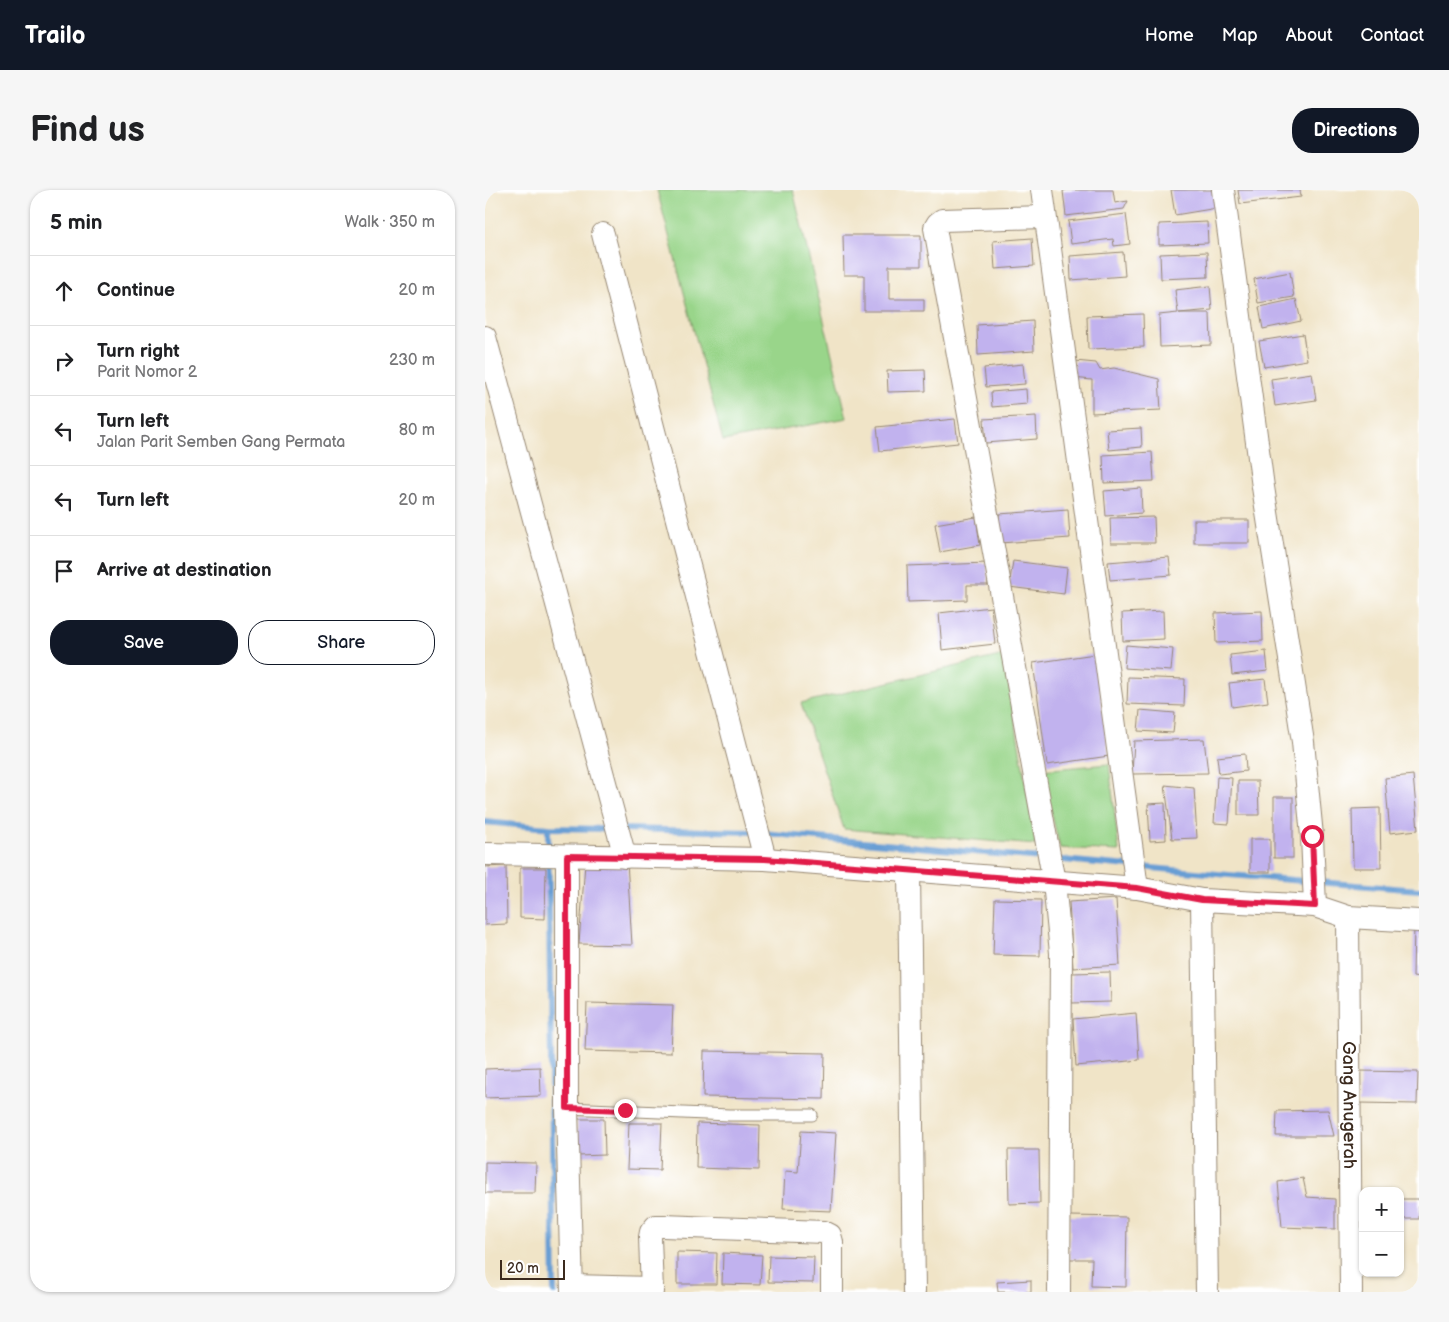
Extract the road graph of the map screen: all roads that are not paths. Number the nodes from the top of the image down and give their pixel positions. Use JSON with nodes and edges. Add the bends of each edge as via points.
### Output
{"nodes":[{"id":1,"x":1042,"y":190,"type":"edge"},
{"id":2,"x":1223,"y":190,"type":"edge"},
{"id":3,"x":1045,"y":217,"type":"junction"},
{"id":4,"x":603,"y":234,"type":"dead end"},
{"id":5,"x":485,"y":337,"type":"edge"},
{"id":6,"x":485,"y":854,"type":"edge"},
{"id":7,"x":567,"y":856,"type":"junction"},
{"id":8,"x":625,"y":857,"type":"junction"},
{"id":9,"x":765,"y":859,"type":"junction"},
{"id":10,"x":909,"y":870,"type":"junction"},
{"id":11,"x":1054,"y":882,"type":"junction"},
{"id":12,"x":1137,"y":888,"type":"junction"},
{"id":13,"x":1202,"y":900,"type":"junction"},
{"id":14,"x":1315,"y":906,"type":"junction"},
{"id":15,"x":1348,"y":917,"type":"junction"},
{"id":16,"x":1419,"y":921,"type":"edge"},
{"id":17,"x":567,"y":1108,"type":"junction"},
{"id":18,"x":812,"y":1115,"type":"dead end"},
{"id":19,"x":573,"y":1289,"type":"edge"},
{"id":20,"x":652,"y":1290,"type":"edge"},
{"id":21,"x":832,"y":1292,"type":"edge"},
{"id":22,"x":914,"y":1292,"type":"edge"},
{"id":23,"x":1059,"y":1292,"type":"edge"},
{"id":24,"x":1207,"y":1292,"type":"edge"},
{"id":25,"x":1351,"y":1292,"type":"edge"}],
"edges":[{"from":1,"to":3,"type":"street"},
{"from":2,"to":14,"type":"street","via":[[1262,478],[1303,742]]},
{"from":3,"to":11,"type":"street","via":[[942,220],[935,228]]},
{"from":3,"to":12,"type":"street"},
{"from":4,"to":9,"type":"street"},
{"from":5,"to":8,"type":"street"},
{"from":6,"to":7,"type":"street"},
{"from":7,"to":8,"type":"street"},
{"from":7,"to":17,"type":"street"},
{"from":8,"to":9,"type":"street"},
{"from":9,"to":10,"type":"street"},
{"from":10,"to":11,"type":"street"},
{"from":10,"to":22,"type":"street"},
{"from":11,"to":12,"type":"street"},
{"from":11,"to":23,"type":"street","via":[[1061,953]]},
{"from":12,"to":13,"type":"street"},
{"from":13,"to":14,"type":"street"},
{"from":13,"to":24,"type":"street"},
{"from":14,"to":15,"type":"street"},
{"from":15,"to":16,"type":"street"},
{"from":15,"to":25,"type":"street","name":"Gang Anugerah"},
{"from":17,"to":18,"type":"lane"},
{"from":17,"to":19,"type":"street"},
{"from":19,"to":20,"type":"street"},
{"from":20,"to":21,"type":"street","via":[[651,1232],[656,1226],[663,1226],[824,1232],[830,1235],[832,1242]]}]}
